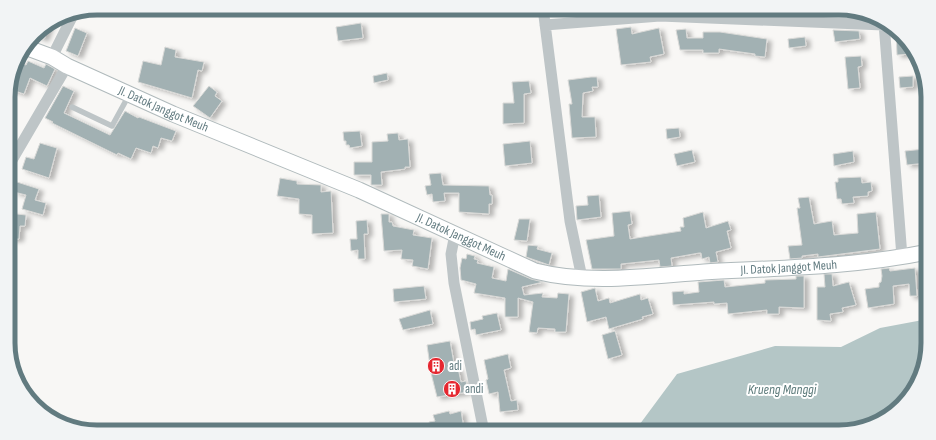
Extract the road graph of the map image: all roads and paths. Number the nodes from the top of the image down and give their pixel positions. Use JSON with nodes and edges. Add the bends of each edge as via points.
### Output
{"nodes":[{"id":1,"x":544,"y":15,"type":"edge"},
{"id":2,"x":70,"y":19,"type":"edge"},
{"id":3,"x":875,"y":24,"type":"edge"},
{"id":4,"x":545,"y":25,"type":"junction"},
{"id":5,"x":884,"y":29,"type":"edge"},
{"id":6,"x":31,"y":49,"type":"edge"},
{"id":7,"x":52,"y":57,"type":"junction"},
{"id":8,"x":67,"y":66,"type":"junction"},
{"id":9,"x":130,"y":95,"type":"junction"},
{"id":10,"x":72,"y":107,"type":"dead end"},
{"id":11,"x":15,"y":155,"type":"edge"},
{"id":12,"x":455,"y":234,"type":"junction"},
{"id":13,"x":921,"y":253,"type":"edge"},
{"id":14,"x":902,"y":257,"type":"junction"},
{"id":15,"x":582,"y":278,"type":"junction"},
{"id":16,"x":483,"y":425,"type":"edge"}],
"edges":[{"from":1,"to":4,"type":"street"},
{"from":2,"to":7,"type":"street"},
{"from":3,"to":4,"type":"street","via":[[660,16]]},
{"from":4,"to":15,"type":"street","via":[[570,220]]},
{"from":5,"to":14,"type":"street"},
{"from":6,"to":7,"type":"street","name":"JI. Datok Janggot Meuh"},
{"from":7,"to":8,"type":"street","name":"JI. Datok Janggot Meuh"},
{"from":8,"to":9,"type":"street","name":"JI. Datok Janggot Meuh"},
{"from":8,"to":11,"type":"street"},
{"from":9,"to":10,"type":"lane","via":[[112,126]]},
{"from":9,"to":12,"type":"street","name":"JI. Datok Janggot Meuh","via":[[359,190]]},
{"from":12,"to":15,"type":"street","name":"JI. Datok Janggot Meuh","via":[[536,271],[560,277]]},
{"from":12,"to":16,"type":"street","via":[[451,254],[454,283]]},
{"from":13,"to":14,"type":"street","name":"JI. Datok Janggot Meuh"},
{"from":14,"to":15,"type":"street","name":"JI. Datok Janggot Meuh","via":[[867,263]]}]}
